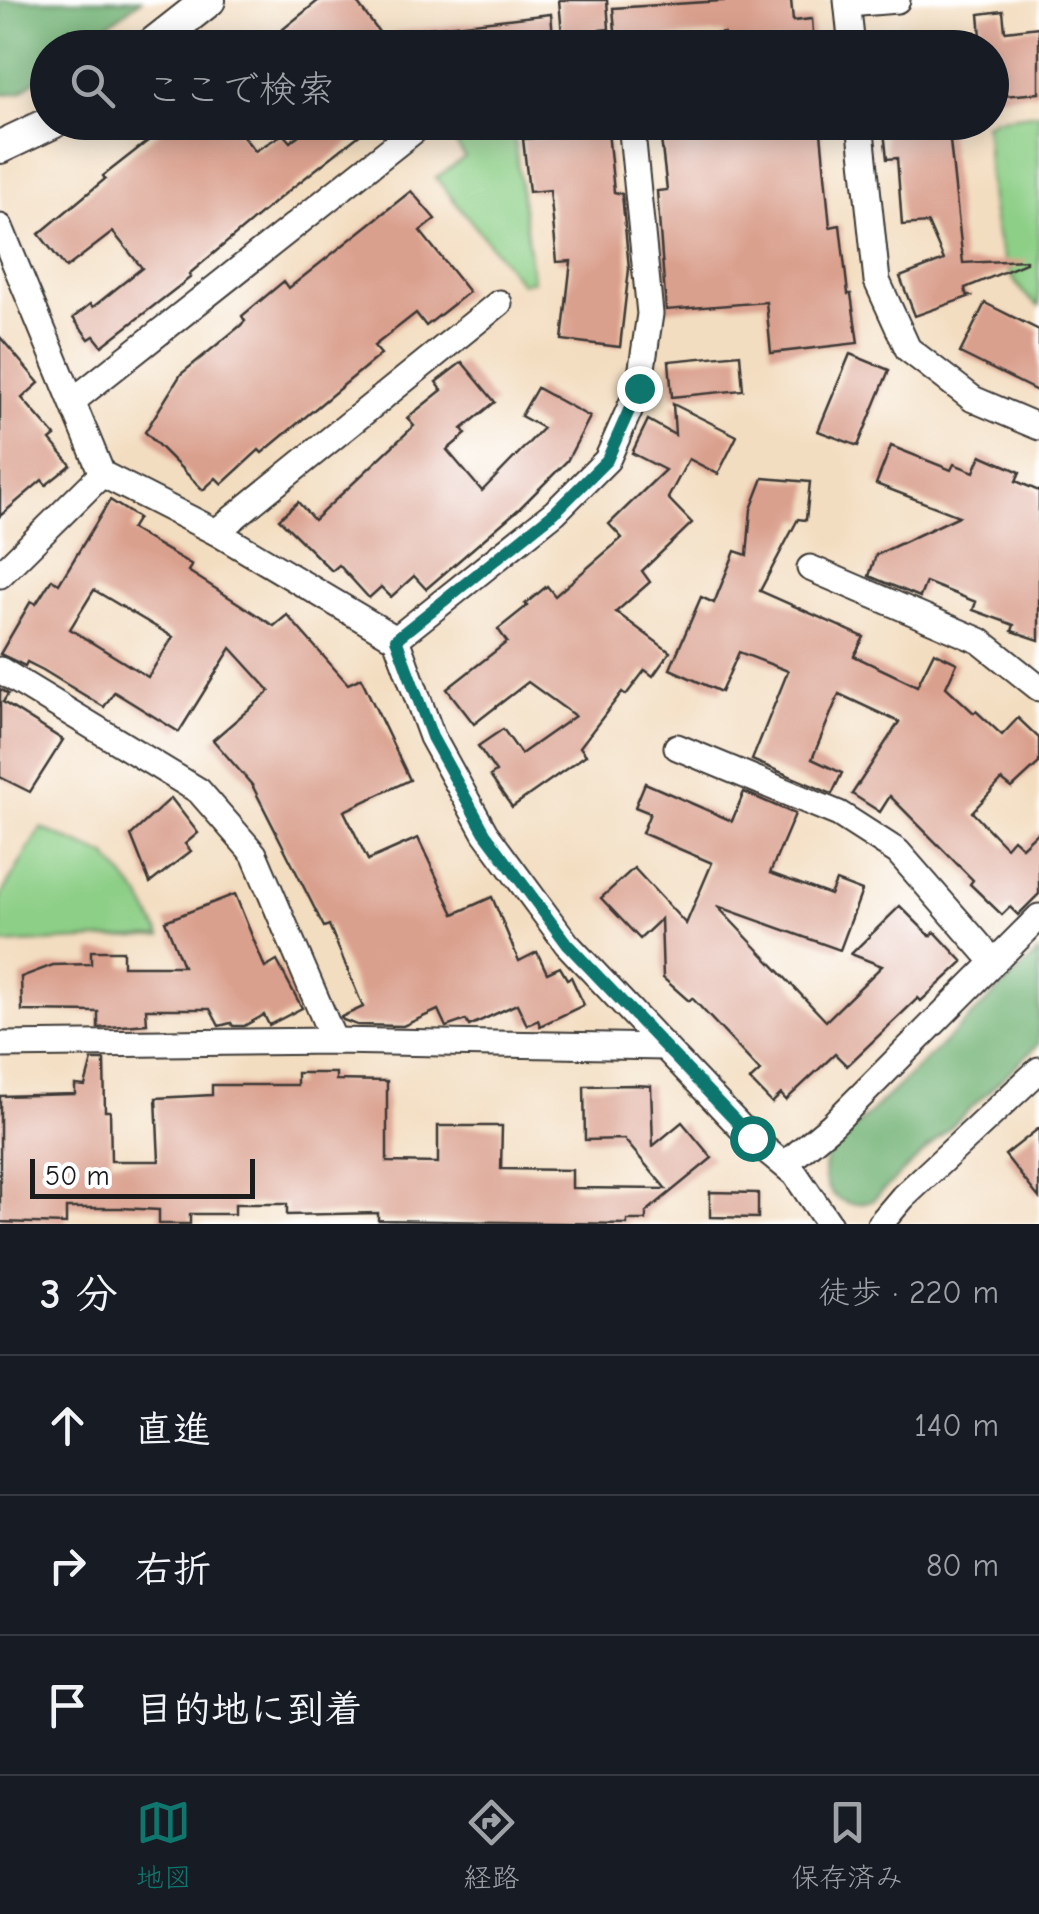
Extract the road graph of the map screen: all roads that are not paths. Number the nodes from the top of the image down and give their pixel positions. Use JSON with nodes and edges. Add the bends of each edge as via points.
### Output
{"nodes":[{"id":1,"x":209,"y":0,"type":"edge"},
{"id":2,"x":897,"y":0,"type":"edge"},
{"id":3,"x":847,"y":2,"type":"edge"},
{"id":4,"x":171,"y":30,"type":"edge"},
{"id":5,"x":850,"y":30,"type":"edge"},
{"id":6,"x":30,"y":132,"type":"edge"},
{"id":7,"x":403,"y":140,"type":"edge"},
{"id":8,"x":633,"y":140,"type":"edge"},
{"id":9,"x":862,"y":140,"type":"edge"},
{"id":10,"x":0,"y":146,"type":"edge"},
{"id":11,"x":0,"y":227,"type":"edge"},
{"id":12,"x":498,"y":304,"type":"dead end"},
{"id":13,"x":74,"y":400,"type":"junction"},
{"id":14,"x":1039,"y":426,"type":"edge"},
{"id":15,"x":102,"y":474,"type":"junction"},
{"id":16,"x":216,"y":532,"type":"junction"},
{"id":17,"x":810,"y":568,"type":"dead end"},
{"id":18,"x":0,"y":575,"type":"edge"},
{"id":19,"x":396,"y":639,"type":"junction"},
{"id":20,"x":0,"y":670,"type":"edge"},
{"id":21,"x":1039,"y":688,"type":"edge"},
{"id":22,"x":676,"y":747,"type":"dead end"},
{"id":23,"x":1039,"y":918,"type":"edge"},
{"id":24,"x":994,"y":960,"type":"junction"},
{"id":25,"x":334,"y":1042,"type":"junction"},
{"id":26,"x":0,"y":1044,"type":"edge"},
{"id":27,"x":666,"y":1047,"type":"junction"},
{"id":28,"x":1036,"y":1079,"type":"edge"},
{"id":29,"x":785,"y":1164,"type":"junction"},
{"id":30,"x":829,"y":1224,"type":"edge"},
{"id":31,"x":880,"y":1224,"type":"edge"}],
"edges":[{"from":1,"to":4,"type":"street"},
{"from":2,"to":3,"type":"street"},
{"from":3,"to":5,"type":"street"},
{"from":6,"to":10,"type":"street"},
{"from":7,"to":13,"type":"street"},
{"from":8,"to":19,"type":"street","via":[[650,314],[639,388],[607,460],[555,512]]},
{"from":9,"to":14,"type":"street","via":[[878,281],[908,350],[973,399]]},
{"from":11,"to":13,"type":"street"},
{"from":12,"to":16,"type":"street"},
{"from":13,"to":15,"type":"street"},
{"from":15,"to":16,"type":"street"},
{"from":15,"to":18,"type":"street"},
{"from":16,"to":19,"type":"street"},
{"from":17,"to":21,"type":"street","via":[[980,641]]},
{"from":19,"to":27,"type":"street","via":[[432,737],[485,833],[567,944]]},
{"from":20,"to":25,"type":"street","via":[[200,791],[254,854]]},
{"from":22,"to":24,"type":"street","via":[[840,814],[898,852]]},
{"from":23,"to":24,"type":"street"},
{"from":24,"to":29,"type":"street"},
{"from":25,"to":26,"type":"street"},
{"from":25,"to":27,"type":"street"},
{"from":27,"to":29,"type":"street"},
{"from":28,"to":31,"type":"street"},
{"from":29,"to":30,"type":"street"}]}
